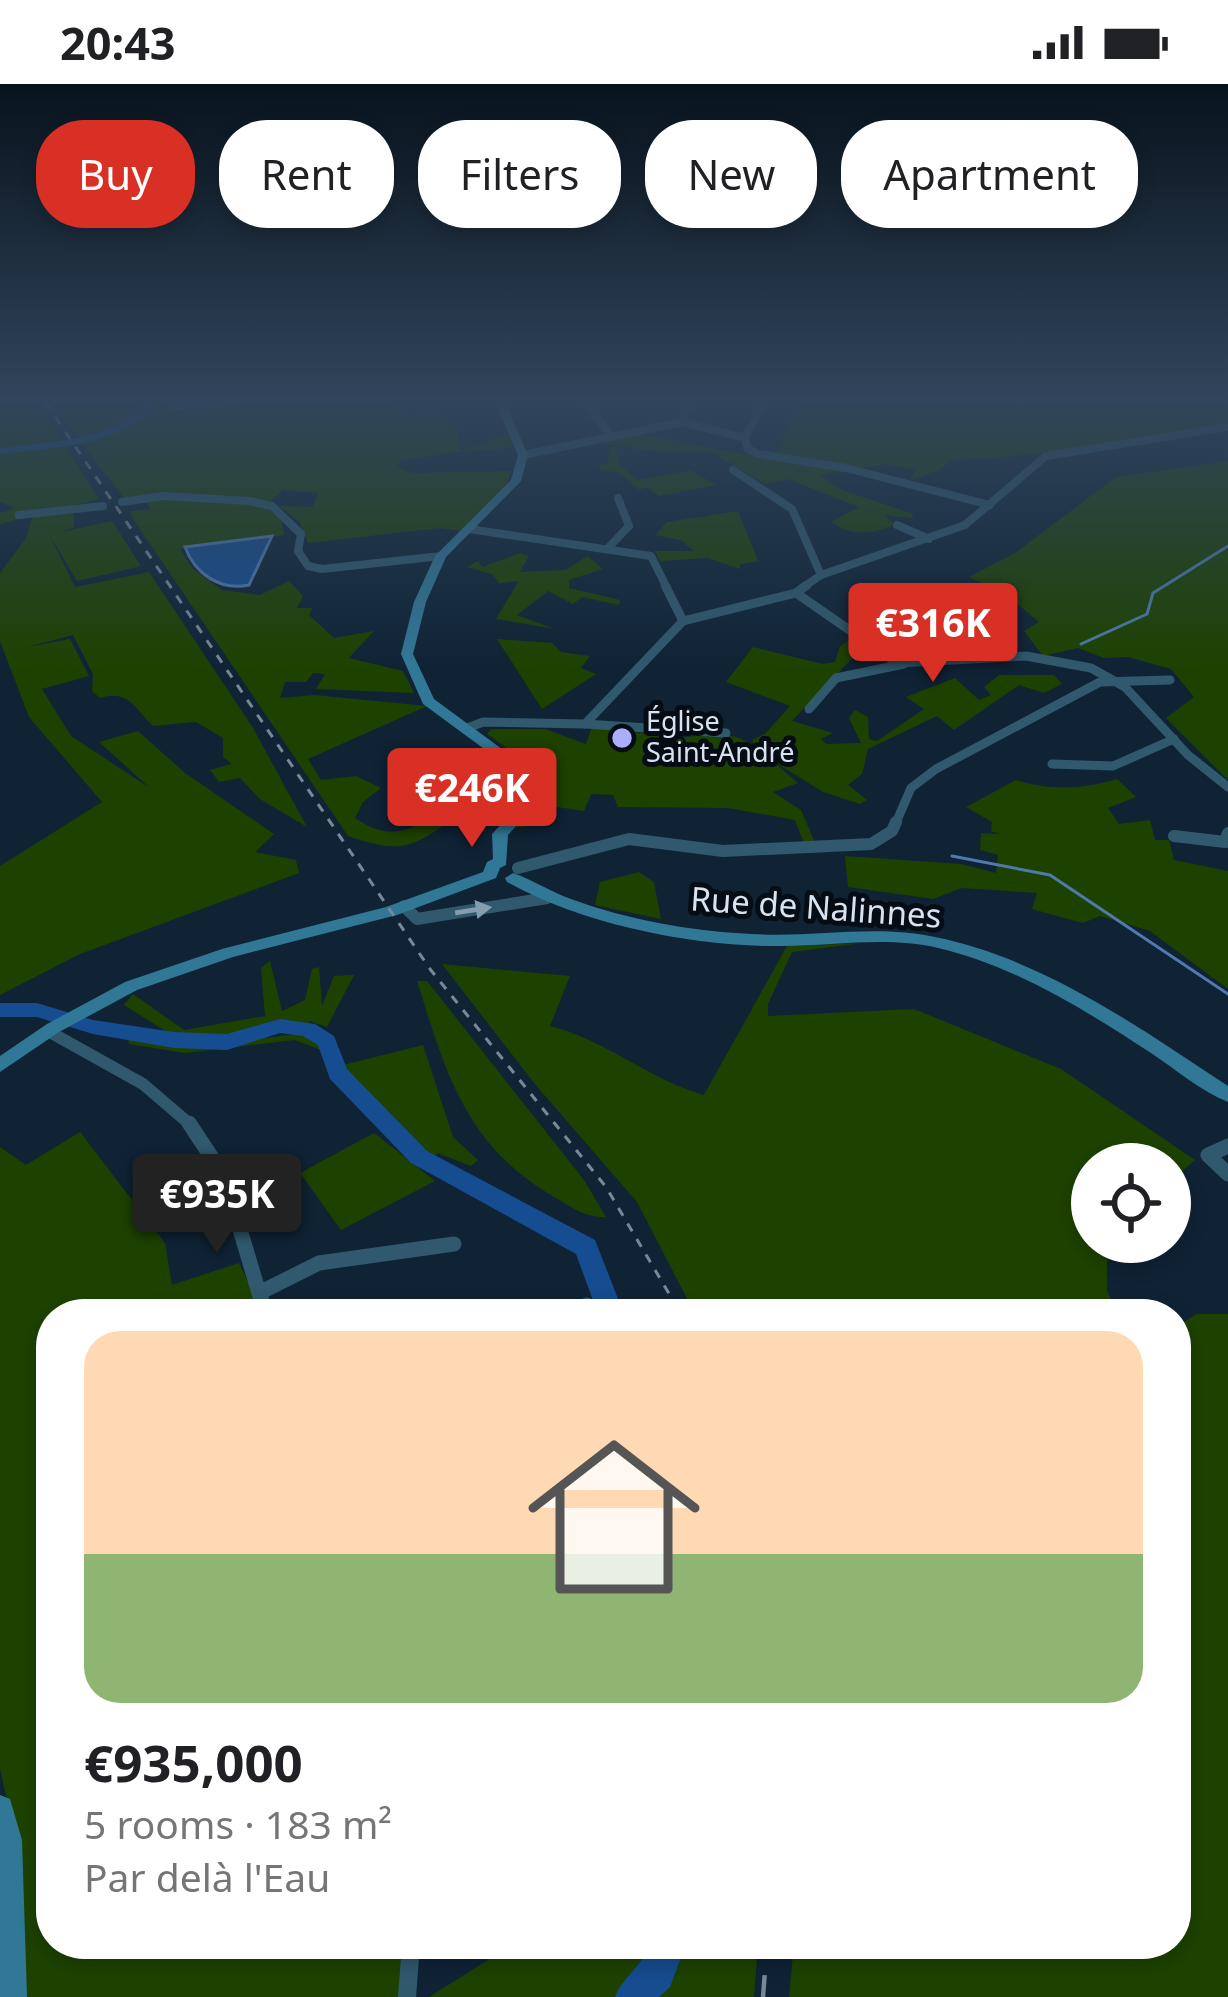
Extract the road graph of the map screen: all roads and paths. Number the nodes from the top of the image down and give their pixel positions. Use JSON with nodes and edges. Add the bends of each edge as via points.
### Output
{"nodes":[{"id":1,"x":506,"y":491,"type":"edge"},
{"id":2,"x":765,"y":491,"type":"edge"},
{"id":3,"x":937,"y":491,"type":"edge"},
{"id":4,"x":1006,"y":491,"type":"edge"},
{"id":5,"x":618,"y":497,"type":"dead end"},
{"id":6,"x":122,"y":502,"type":"dead end"},
{"id":7,"x":990,"y":505,"type":"junction"},
{"id":8,"x":103,"y":506,"type":"dead end"},
{"id":9,"x":19,"y":515,"type":"dead end"},
{"id":10,"x":897,"y":525,"type":"dead end"},
{"id":11,"x":469,"y":529,"type":"junction"},
{"id":12,"x":627,"y":533,"type":"junction"},
{"id":13,"x":930,"y":540,"type":"junction"},
{"id":14,"x":609,"y":548,"type":"junction"},
{"id":15,"x":641,"y":552,"type":"junction"},
{"id":16,"x":441,"y":556,"type":"junction"},
{"id":17,"x":821,"y":575,"type":"junction"},
{"id":18,"x":796,"y":593,"type":"junction"},
{"id":19,"x":683,"y":621,"type":"junction"},
{"id":20,"x":904,"y":664,"type":"junction"},
{"id":21,"x":1170,"y":680,"type":"dead end"},
{"id":22,"x":1114,"y":683,"type":"junction"},
{"id":23,"x":808,"y":709,"type":"dead end"},
{"id":24,"x":585,"y":724,"type":"junction"},
{"id":25,"x":465,"y":729,"type":"junction"},
{"id":26,"x":726,"y":734,"type":"dead end"},
{"id":27,"x":1174,"y":740,"type":"junction"},
{"id":28,"x":1052,"y":764,"type":"dead end"},
{"id":29,"x":1228,"y":788,"type":"edge"},
{"id":30,"x":1228,"y":833,"type":"edge"},
{"id":31,"x":1174,"y":836,"type":"dead end"},
{"id":32,"x":506,"y":871,"type":"junction"},
{"id":33,"x":548,"y":898,"type":"junction"},
{"id":34,"x":395,"y":909,"type":"junction"},
{"id":35,"x":51,"y":1030,"type":"junction"},
{"id":36,"x":0,"y":1065,"type":"edge"},
{"id":37,"x":1228,"y":1095,"type":"edge"},
{"id":38,"x":1228,"y":1146,"type":"edge"},
{"id":39,"x":1228,"y":1174,"type":"edge"},
{"id":40,"x":454,"y":1244,"type":"dead end"},
{"id":41,"x":259,"y":1293,"type":"junction"},
{"id":42,"x":262,"y":1299,"type":"edge"},
{"id":43,"x":0,"y":1809,"type":"edge"},
{"id":44,"x":410,"y":1959,"type":"edge"},
{"id":45,"x":11,"y":1997,"type":"edge"},
{"id":46,"x":407,"y":1997,"type":"edge"}],
"edges":[{"from":1,"to":11,"type":"street"},
{"from":2,"to":17,"type":"street","via":[[791,508]]},
{"from":3,"to":7,"type":"street"},
{"from":4,"to":7,"type":"street"},
{"from":5,"to":12,"type":"street"},
{"from":6,"to":16,"type":"street","via":[[163,496],[272,506],[302,533],[298,550],[308,566]]},
{"from":7,"to":13,"type":"street"},
{"from":8,"to":9,"type":"street"},
{"from":10,"to":13,"type":"street"},
{"from":11,"to":14,"type":"street"},
{"from":11,"to":16,"type":"street"},
{"from":12,"to":14,"type":"street"},
{"from":12,"to":15,"type":"street"},
{"from":13,"to":17,"type":"street"},
{"from":14,"to":15,"type":"street"},
{"from":15,"to":19,"type":"street","via":[[657,563]]},
{"from":16,"to":25,"type":"street","via":[[407,654],[428,701]]},
{"from":17,"to":18,"type":"street"},
{"from":18,"to":19,"type":"street"},
{"from":18,"to":20,"type":"street"},
{"from":19,"to":24,"type":"street"},
{"from":20,"to":22,"type":"street","via":[[1026,656],[1079,664]]},
{"from":20,"to":23,"type":"street","via":[[836,678]]},
{"from":21,"to":22,"type":"street"},
{"from":22,"to":27,"type":"street"},
{"from":22,"to":32,"type":"street","via":[[1072,694],[924,776],[892,831],[871,844],[723,851],[629,839]]},
{"from":24,"to":25,"type":"street","via":[[483,722]]},
{"from":24,"to":26,"type":"street"},
{"from":25,"to":32,"type":"street","via":[[544,786],[500,834]]},
{"from":27,"to":28,"type":"street","via":[[1113,766]]},
{"from":27,"to":29,"type":"street"},
{"from":30,"to":31,"type":"street","via":[[1225,842]]},
{"from":32,"to":33,"type":"street","name":"Rue de Nalinnes"},
{"from":32,"to":34,"type":"street"},
{"from":34,"to":33,"type":"street","one_way":true,"via":[[417,919]]},
{"from":33,"to":37,"type":"street","name":"Rue de Nalinnes","via":[[724,938],[936,942],[1046,980]]},
{"from":34,"to":35,"type":"street","via":[[210,958]]},
{"from":35,"to":36,"type":"street"},
{"from":35,"to":41,"type":"street","via":[[196,1129],[223,1173]]},
{"from":38,"to":39,"type":"street","via":[[1208,1155]]},
{"from":40,"to":41,"type":"street","via":[[320,1263]]},
{"from":41,"to":42,"type":"street"},
{"from":43,"to":45,"type":"street","via":[[8,1840]]},
{"from":44,"to":46,"type":"street"}]}
